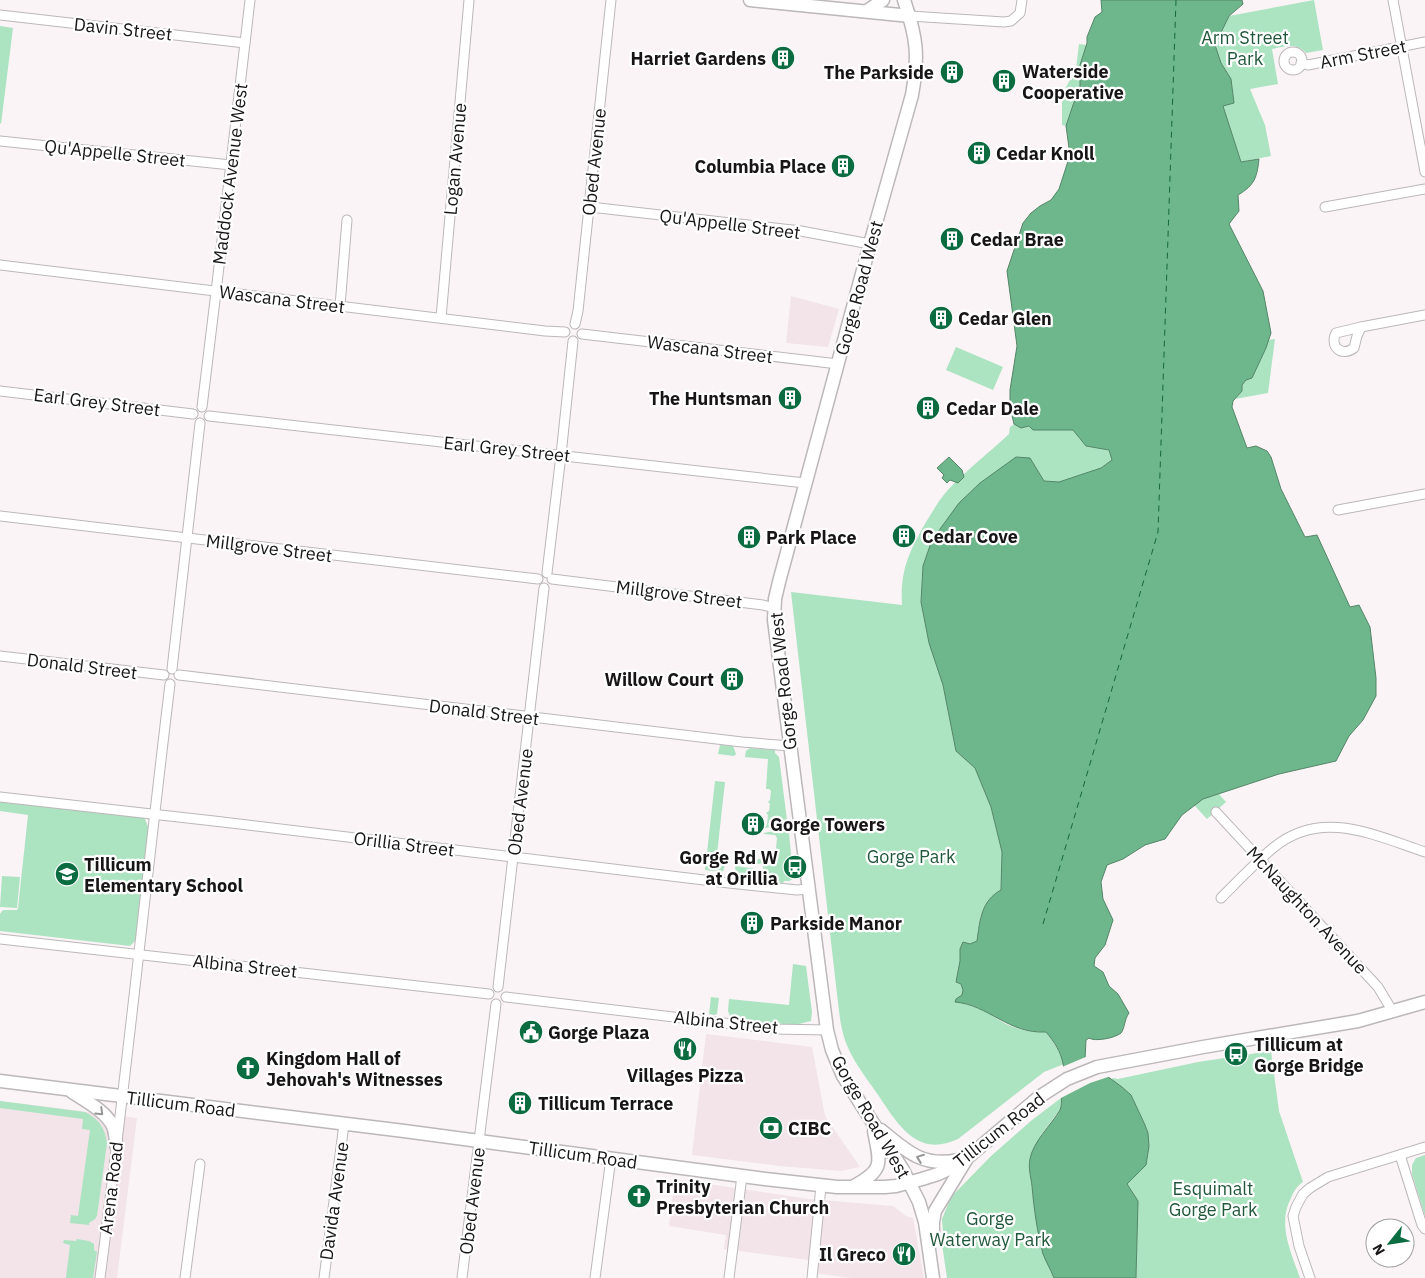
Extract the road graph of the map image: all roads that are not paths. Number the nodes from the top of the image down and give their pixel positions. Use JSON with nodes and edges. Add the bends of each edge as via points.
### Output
{"nodes":[{"id":1,"x":250,"y":0,"type":"edge"},
{"id":2,"x":469,"y":0,"type":"edge"},
{"id":3,"x":611,"y":0,"type":"edge"},
{"id":4,"x":750,"y":0,"type":"edge"},
{"id":5,"x":882,"y":0,"type":"edge"},
{"id":6,"x":904,"y":0,"type":"edge"},
{"id":7,"x":1022,"y":0,"type":"edge"},
{"id":8,"x":1393,"y":0,"type":"edge"},
{"id":9,"x":867,"y":11,"type":"junction"},
{"id":10,"x":0,"y":15,"type":"edge"},
{"id":11,"x":910,"y":16,"type":"junction"},
{"id":12,"x":1425,"y":42,"type":"edge"},
{"id":13,"x":245,"y":43,"type":"junction"},
{"id":14,"x":1401,"y":46,"type":"junction"},
{"id":15,"x":1302,"y":63,"type":"dead end"},
{"id":16,"x":0,"y":141,"type":"edge"},
{"id":17,"x":230,"y":165,"type":"junction"},
{"id":18,"x":1425,"y":172,"type":"edge"},
{"id":19,"x":1425,"y":189,"type":"edge"},
{"id":20,"x":590,"y":207,"type":"junction"},
{"id":21,"x":1325,"y":207,"type":"dead end"},
{"id":22,"x":347,"y":220,"type":"dead end"},
{"id":23,"x":870,"y":244,"type":"junction"},
{"id":24,"x":0,"y":265,"type":"edge"},
{"id":25,"x":216,"y":292,"type":"junction"},
{"id":26,"x":340,"y":306,"type":"junction"},
{"id":27,"x":1425,"y":315,"type":"edge"},
{"id":28,"x":441,"y":318,"type":"junction"},
{"id":29,"x":575,"y":324,"type":"junction"},
{"id":30,"x":1361,"y":327,"type":"dead end"},
{"id":31,"x":565,"y":332,"type":"junction"},
{"id":32,"x":582,"y":334,"type":"junction"},
{"id":33,"x":573,"y":342,"type":"junction"},
{"id":34,"x":838,"y":364,"type":"junction"},
{"id":35,"x":0,"y":390,"type":"edge"},
{"id":36,"x":202,"y":407,"type":"junction"},
{"id":37,"x":193,"y":414,"type":"junction"},
{"id":38,"x":209,"y":416,"type":"junction"},
{"id":39,"x":200,"y":423,"type":"junction"},
{"id":40,"x":561,"y":455,"type":"junction"},
{"id":41,"x":805,"y":483,"type":"junction"},
{"id":42,"x":1425,"y":494,"type":"edge"},
{"id":43,"x":1338,"y":510,"type":"dead end"},
{"id":44,"x":0,"y":516,"type":"edge"},
{"id":45,"x":188,"y":538,"type":"junction"},
{"id":46,"x":549,"y":576,"type":"junction"},
{"id":47,"x":538,"y":579,"type":"junction"},
{"id":48,"x":544,"y":588,"type":"junction"},
{"id":49,"x":775,"y":608,"type":"junction"},
{"id":50,"x":0,"y":656,"type":"edge"},
{"id":51,"x":176,"y":672,"type":"junction"},
{"id":52,"x":164,"y":675,"type":"junction"},
{"id":53,"x":170,"y":684,"type":"junction"},
{"id":54,"x":530,"y":718,"type":"junction"},
{"id":55,"x":790,"y":746,"type":"junction"},
{"id":56,"x":0,"y":797,"type":"edge"},
{"id":57,"x":1216,"y":812,"type":"dead end"},
{"id":58,"x":155,"y":814,"type":"junction"},
{"id":59,"x":1425,"y":852,"type":"edge"},
{"id":60,"x":513,"y":858,"type":"junction"},
{"id":61,"x":1261,"y":860,"type":"junction"},
{"id":62,"x":808,"y":890,"type":"junction"},
{"id":63,"x":1221,"y":898,"type":"dead end"},
{"id":64,"x":0,"y":939,"type":"edge"},
{"id":65,"x":138,"y":954,"type":"junction"},
{"id":66,"x":498,"y":987,"type":"junction"},
{"id":67,"x":489,"y":994,"type":"junction"},
{"id":68,"x":506,"y":997,"type":"junction"},
{"id":69,"x":1425,"y":1002,"type":"edge"},
{"id":70,"x":496,"y":1004,"type":"junction"},
{"id":71,"x":1393,"y":1012,"type":"junction"},
{"id":72,"x":826,"y":1030,"type":"junction"},
{"id":73,"x":0,"y":1081,"type":"edge"},
{"id":74,"x":70,"y":1090,"type":"junction"},
{"id":75,"x":122,"y":1097,"type":"junction"},
{"id":76,"x":344,"y":1124,"type":"junction"},
{"id":77,"x":873,"y":1124,"type":"junction"},
{"id":78,"x":480,"y":1141,"type":"junction"},
{"id":79,"x":116,"y":1145,"type":"junction"},
{"id":80,"x":1425,"y":1147,"type":"edge"},
{"id":81,"x":1400,"y":1155,"type":"junction"},
{"id":82,"x":611,"y":1158,"type":"junction"},
{"id":83,"x":967,"y":1158,"type":"junction"},
{"id":84,"x":200,"y":1164,"type":"dead end"},
{"id":85,"x":742,"y":1176,"type":"junction"},
{"id":86,"x":910,"y":1183,"type":"junction"},
{"id":87,"x":821,"y":1186,"type":"junction"},
{"id":88,"x":853,"y":1186,"type":"junction"},
{"id":89,"x":1425,"y":1229,"type":"edge"},
{"id":90,"x":931,"y":1263,"type":"junction"},
{"id":91,"x":100,"y":1278,"type":"edge"},
{"id":92,"x":185,"y":1278,"type":"edge"},
{"id":93,"x":324,"y":1278,"type":"edge"},
{"id":94,"x":462,"y":1278,"type":"edge"},
{"id":95,"x":595,"y":1278,"type":"edge"},
{"id":96,"x":728,"y":1278,"type":"edge"},
{"id":97,"x":812,"y":1278,"type":"edge"},
{"id":98,"x":933,"y":1278,"type":"edge"},
{"id":99,"x":1310,"y":1278,"type":"edge"}],
"edges":[{"from":1,"to":13,"type":"street","name":"Maddock Avenue West"},
{"from":2,"to":28,"type":"street","name":"Logan Avenue"},
{"from":3,"to":20,"type":"street","name":"Obed Avenue"},
{"from":4,"to":9,"type":"main road"},
{"from":5,"to":9,"type":"main road"},
{"from":6,"to":11,"type":"main road","name":"Gorge Road West"},
{"from":7,"to":11,"type":"street","via":[[1020,13],[1011,21]]},
{"from":8,"to":14,"type":"street"},
{"from":9,"to":11,"type":"main road"},
{"from":10,"to":13,"type":"street","name":"Davin Street"},
{"from":11,"to":23,"type":"main road","name":"Gorge Road West","via":[[917,54],[912,95]]},
{"from":12,"to":14,"type":"street","name":"Arm Street"},
{"from":13,"to":17,"type":"street","name":"Maddock Avenue West"},
{"from":14,"to":15,"type":"street","name":"Arm Street","via":[[1308,65]]},
{"from":14,"to":18,"type":"street"},
{"from":16,"to":17,"type":"street","name":"Qu'Appelle Street"},
{"from":17,"to":25,"type":"street","name":"Maddock Avenue West"},
{"from":19,"to":21,"type":"street"},
{"from":20,"to":23,"type":"street","name":"Qu'Appelle Street","via":[[801,231]]},
{"from":20,"to":29,"type":"street","name":"Obed Avenue"},
{"from":22,"to":26,"type":"street"},
{"from":23,"to":34,"type":"main road","name":"Gorge Road West"},
{"from":24,"to":25,"type":"street","name":"Wascana Street"},
{"from":25,"to":26,"type":"street","name":"Wascana Street"},
{"from":25,"to":36,"type":"street","name":"Maddock Avenue West"},
{"from":26,"to":28,"type":"street","name":"Wascana Street"},
{"from":27,"to":30,"type":"street"},
{"from":28,"to":31,"type":"street","name":"Wascana Street"},
{"from":29,"to":31,"type":"street","via":[[567,327]]},
{"from":29,"to":32,"type":"street"},
{"from":31,"to":33,"type":"street","via":[[568,340]]},
{"from":32,"to":33,"type":"street"},
{"from":32,"to":34,"type":"street","name":"Wascana Street"},
{"from":33,"to":40,"type":"street"},
{"from":34,"to":41,"type":"main road","name":"Gorge Road West"},
{"from":35,"to":37,"type":"street","name":"Earl Grey Street"},
{"from":36,"to":37,"type":"street","via":[[195,409]]},
{"from":36,"to":38,"type":"street"},
{"from":37,"to":39,"type":"street"},
{"from":38,"to":39,"type":"street"},
{"from":38,"to":40,"type":"street","name":"Earl Grey Street"},
{"from":39,"to":45,"type":"street"},
{"from":40,"to":41,"type":"street","name":"Earl Grey Street"},
{"from":40,"to":46,"type":"street"},
{"from":41,"to":49,"type":"main road","name":"Gorge Road West"},
{"from":42,"to":43,"type":"street"},
{"from":44,"to":45,"type":"street","name":"Millgrove Street"},
{"from":45,"to":47,"type":"street","name":"Millgrove Street"},
{"from":45,"to":51,"type":"street"},
{"from":46,"to":47,"type":"street","via":[[542,574]]},
{"from":46,"to":48,"type":"street","via":[[550,586]]},
{"from":46,"to":49,"type":"street","name":"Millgrove Street"},
{"from":47,"to":48,"type":"street","via":[[538,584]]},
{"from":48,"to":54,"type":"street","name":"Obed Avenue"},
{"from":49,"to":55,"type":"main road","name":"Gorge Road West","via":[[776,641]]},
{"from":50,"to":52,"type":"street","name":"Donald Street"},
{"from":51,"to":52,"type":"street","via":[[166,671]]},
{"from":51,"to":53,"type":"street","via":[[177,682]]},
{"from":51,"to":54,"type":"street","name":"Donald Street"},
{"from":52,"to":53,"type":"street"},
{"from":53,"to":58,"type":"street"},
{"from":54,"to":55,"type":"street","name":"Donald Street"},
{"from":54,"to":60,"type":"street","name":"Obed Avenue"},
{"from":55,"to":62,"type":"main road","name":"Gorge Road West"},
{"from":56,"to":58,"type":"street","name":"Orillia Street"},
{"from":57,"to":61,"type":"street","name":"McNaughton Avenue"},
{"from":58,"to":60,"type":"street","name":"Orillia Street"},
{"from":58,"to":65,"type":"street"},
{"from":59,"to":61,"type":"street","via":[[1349,828],[1330,826],[1289,837]]},
{"from":60,"to":62,"type":"street","name":"Orillia Street"},
{"from":60,"to":66,"type":"street","name":"Obed Avenue"},
{"from":61,"to":63,"type":"street"},
{"from":61,"to":71,"type":"street","name":"McNaughton Avenue","via":[[1378,986]]},
{"from":62,"to":72,"type":"main road","name":"Gorge Road West"},
{"from":64,"to":65,"type":"street","name":"Albina Street"},
{"from":65,"to":67,"type":"street","name":"Albina Street"},
{"from":65,"to":75,"type":"street"},
{"from":66,"to":67,"type":"street"},
{"from":66,"to":68,"type":"street","via":[[504,990]]},
{"from":67,"to":70,"type":"street"},
{"from":68,"to":70,"type":"street","via":[[502,1003]]},
{"from":68,"to":72,"type":"street","name":"Albina Street","via":[[774,1028]]},
{"from":69,"to":71,"type":"main road","name":"Tillicum Road"},
{"from":70,"to":78,"type":"street","name":"Obed Avenue"},
{"from":71,"to":83,"type":"main road","name":"Tillicum Road","via":[[1358,1022],[1109,1063],[1054,1087]]},
{"from":72,"to":77,"type":"main road","name":"Gorge Road West","via":[[837,1064]]},
{"from":73,"to":74,"type":"main road","name":"Tillicum Road"},
{"from":74,"to":75,"type":"main road","name":"Tillicum Road"},
{"from":74,"to":79,"type":"main road","one_way":true,"via":[[100,1110],[113,1127]]},
{"from":75,"to":76,"type":"main road","name":"Tillicum Road"},
{"from":75,"to":79,"type":"street","name":"Arena Road"},
{"from":76,"to":78,"type":"main road","name":"Tillicum Road"},
{"from":76,"to":93,"type":"street","name":"Davida Avenue"},
{"from":83,"to":77,"type":"main road","one_way":true,"via":[[948,1162],[924,1160],[910,1154]]},
{"from":77,"to":86,"type":"main road","name":"Gorge Road West"},
{"from":77,"to":88,"type":"main road","via":[[879,1165],[868,1178]]},
{"from":78,"to":82,"type":"main road","name":"Tillicum Road"},
{"from":78,"to":94,"type":"street","name":"Obed Avenue"},
{"from":79,"to":91,"type":"street","name":"Arena Road"},
{"from":80,"to":81,"type":"street"},
{"from":81,"to":89,"type":"street"},
{"from":81,"to":99,"type":"street","via":[[1328,1176],[1304,1194],[1293,1216]]},
{"from":82,"to":85,"type":"main road","name":"Tillicum Road"},
{"from":82,"to":95,"type":"street"},
{"from":83,"to":86,"type":"main road","name":"Tillicum Road","via":[[938,1174]]},
{"from":83,"to":90,"type":"main road","via":[[936,1211]]},
{"from":84,"to":92,"type":"street"},
{"from":85,"to":87,"type":"main road","name":"Tillicum Road"},
{"from":85,"to":96,"type":"street"},
{"from":86,"to":88,"type":"main road","name":"Tillicum Road","via":[[885,1187]]},
{"from":86,"to":90,"type":"main road","name":"Gorge Road West","via":[[920,1202]]},
{"from":87,"to":88,"type":"main road","name":"Tillicum Road"},
{"from":87,"to":97,"type":"street"},
{"from":90,"to":98,"type":"main road","name":"Gorge Road West"}]}
